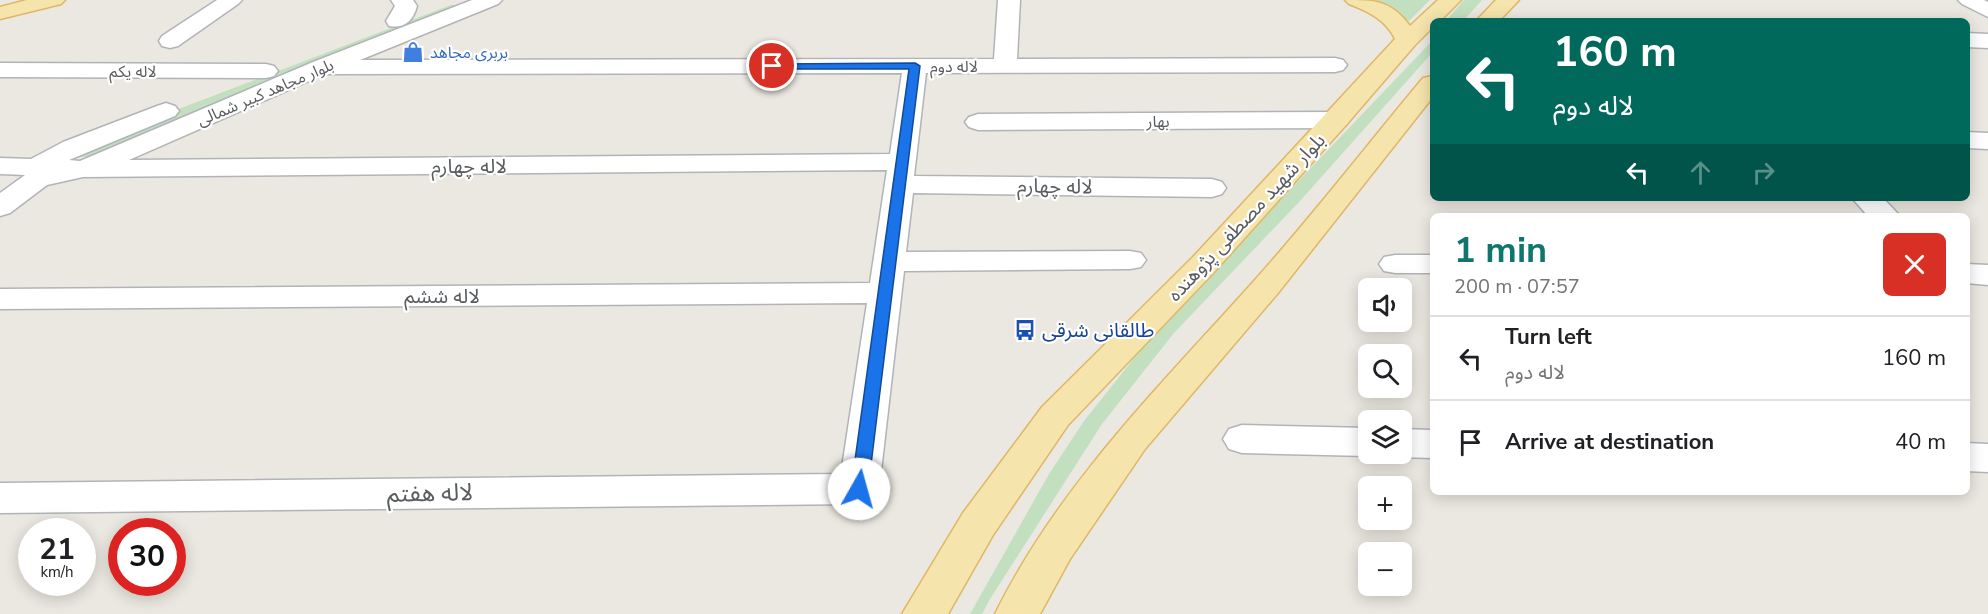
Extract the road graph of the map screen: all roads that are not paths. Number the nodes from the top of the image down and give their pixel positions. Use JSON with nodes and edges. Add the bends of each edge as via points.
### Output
{"nodes":[{"id":1,"x":54,"y":0,"type":"edge"},
{"id":2,"x":231,"y":0,"type":"edge"},
{"id":3,"x":449,"y":0,"type":"edge"},
{"id":4,"x":491,"y":0,"type":"edge"},
{"id":5,"x":1009,"y":0,"type":"edge"},
{"id":6,"x":1356,"y":0,"type":"edge"},
{"id":7,"x":1450,"y":0,"type":"edge"},
{"id":8,"x":1508,"y":0,"type":"edge"},
{"id":9,"x":1969,"y":0,"type":"edge"},
{"id":10,"x":399,"y":10,"type":"edge"},
{"id":11,"x":1988,"y":11,"type":"edge"},
{"id":12,"x":0,"y":13,"type":"edge"},
{"id":13,"x":1431,"y":18,"type":"edge"},
{"id":14,"x":1490,"y":18,"type":"edge"},
{"id":15,"x":1430,"y":19,"type":"edge"},
{"id":16,"x":1407,"y":40,"type":"junction"},
{"id":17,"x":1970,"y":40,"type":"edge"},
{"id":18,"x":170,"y":41,"type":"dead end"},
{"id":19,"x":1988,"y":41,"type":"edge"},
{"id":20,"x":1335,"y":65,"type":"dead end"},
{"id":21,"x":915,"y":66,"type":"junction"},
{"id":22,"x":1005,"y":66,"type":"junction"},
{"id":23,"x":321,"y":67,"type":"junction"},
{"id":24,"x":0,"y":70,"type":"edge"},
{"id":25,"x":266,"y":71,"type":"junction"},
{"id":26,"x":1430,"y":85,"type":"edge"},
{"id":27,"x":1337,"y":120,"type":"junction"},
{"id":28,"x":978,"y":122,"type":"dead end"},
{"id":29,"x":1970,"y":140,"type":"edge"},
{"id":30,"x":1988,"y":141,"type":"edge"},
{"id":31,"x":0,"y":166,"type":"edge"},
{"id":32,"x":83,"y":169,"type":"junction"},
{"id":33,"x":37,"y":173,"type":"junction"},
{"id":34,"x":901,"y":173,"type":"junction"},
{"id":35,"x":1212,"y":188,"type":"dead end"},
{"id":36,"x":1869,"y":201,"type":"edge"},
{"id":37,"x":0,"y":207,"type":"edge"},
{"id":38,"x":1882,"y":213,"type":"edge"},
{"id":39,"x":1130,"y":260,"type":"dead end"},
{"id":40,"x":889,"y":262,"type":"junction"},
{"id":41,"x":1395,"y":264,"type":"dead end"},
{"id":42,"x":1430,"y":264,"type":"edge"},
{"id":43,"x":1970,"y":273,"type":"edge"},
{"id":44,"x":1988,"y":275,"type":"edge"},
{"id":45,"x":885,"y":293,"type":"junction"},
{"id":46,"x":0,"y":299,"type":"edge"},
{"id":47,"x":1242,"y":439,"type":"dead end"},
{"id":48,"x":1358,"y":442,"type":"edge"},
{"id":49,"x":1412,"y":443,"type":"edge"},
{"id":50,"x":1430,"y":444,"type":"edge"},
{"id":51,"x":1970,"y":457,"type":"edge"},
{"id":52,"x":1988,"y":458,"type":"edge"},
{"id":53,"x":0,"y":498,"type":"edge"},
{"id":54,"x":924,"y":614,"type":"edge"},
{"id":55,"x":1017,"y":614,"type":"edge"}],
"edges":[{"from":1,"to":12,"type":"main road"},
{"from":2,"to":18,"type":"street"},
{"from":3,"to":10,"type":"street","name":"بلوار مجاهد کبیر شمالی"},
{"from":4,"to":23,"type":"street","name":"بلوار مجاهد کبیر شمالی"},
{"from":5,"to":22,"type":"street"},
{"from":6,"to":16,"type":"main road","via":[[1395,19]]},
{"from":7,"to":13,"type":"main road","name":"بلوار شهید مصطفی پژوهنده"},
{"from":8,"to":14,"type":"main road"},
{"from":9,"to":11,"type":"street"},
{"from":10,"to":25,"type":"street","name":"بلوار مجاهد کبیر شمالی"},
{"from":15,"to":16,"type":"main road","name":"بلوار شهید مصطفی پژوهنده"},
{"from":16,"to":27,"type":"main road","name":"بلوار شهید مصطفی پژوهنده"},
{"from":17,"to":19,"type":"street"},
{"from":20,"to":22,"type":"street","name":"لاله دوم"},
{"from":21,"to":22,"type":"street","name":"لاله دوم"},
{"from":21,"to":23,"type":"street","name":"لاله دوم"},
{"from":21,"to":34,"type":"street"},
{"from":23,"to":32,"type":"street","name":"بلوار مجاهد کبیر شمالی"},
{"from":24,"to":25,"type":"street","name":"لاله یکم"},
{"from":25,"to":33,"type":"street","name":"بلوار مجاهد کبیر شمالی","via":[[72,148]]},
{"from":26,"to":55,"type":"main road","via":[[1267,286],[1132,439],[1055,547]]},
{"from":27,"to":28,"type":"street","name":"بهار"},
{"from":27,"to":54,"type":"main road","name":"بلوار شهید مصطفی پژوهنده","via":[[1204,264],[1055,416],[978,524]]},
{"from":29,"to":30,"type":"street"},
{"from":31,"to":33,"type":"street","name":"لاله چهارم"},
{"from":32,"to":33,"type":"street","name":"لاله چهارم"},
{"from":32,"to":34,"type":"street","name":"لاله چهارم"},
{"from":33,"to":37,"type":"street","name":"بلوار مجاهد کبیر شمالی"},
{"from":34,"to":35,"type":"street","name":"لاله چهارم"},
{"from":34,"to":40,"type":"street"},
{"from":36,"to":38,"type":"street"},
{"from":39,"to":40,"type":"street"},
{"from":40,"to":45,"type":"street"},
{"from":41,"to":42,"type":"street"},
{"from":43,"to":44,"type":"street"},
{"from":45,"to":46,"type":"street","name":"لاله ششم"},
{"from":45,"to":53,"type":"street","name":"لاله هفتم","via":[[859,489]]},
{"from":47,"to":48,"type":"street"},
{"from":49,"to":50,"type":"street"},
{"from":51,"to":52,"type":"street"}]}
